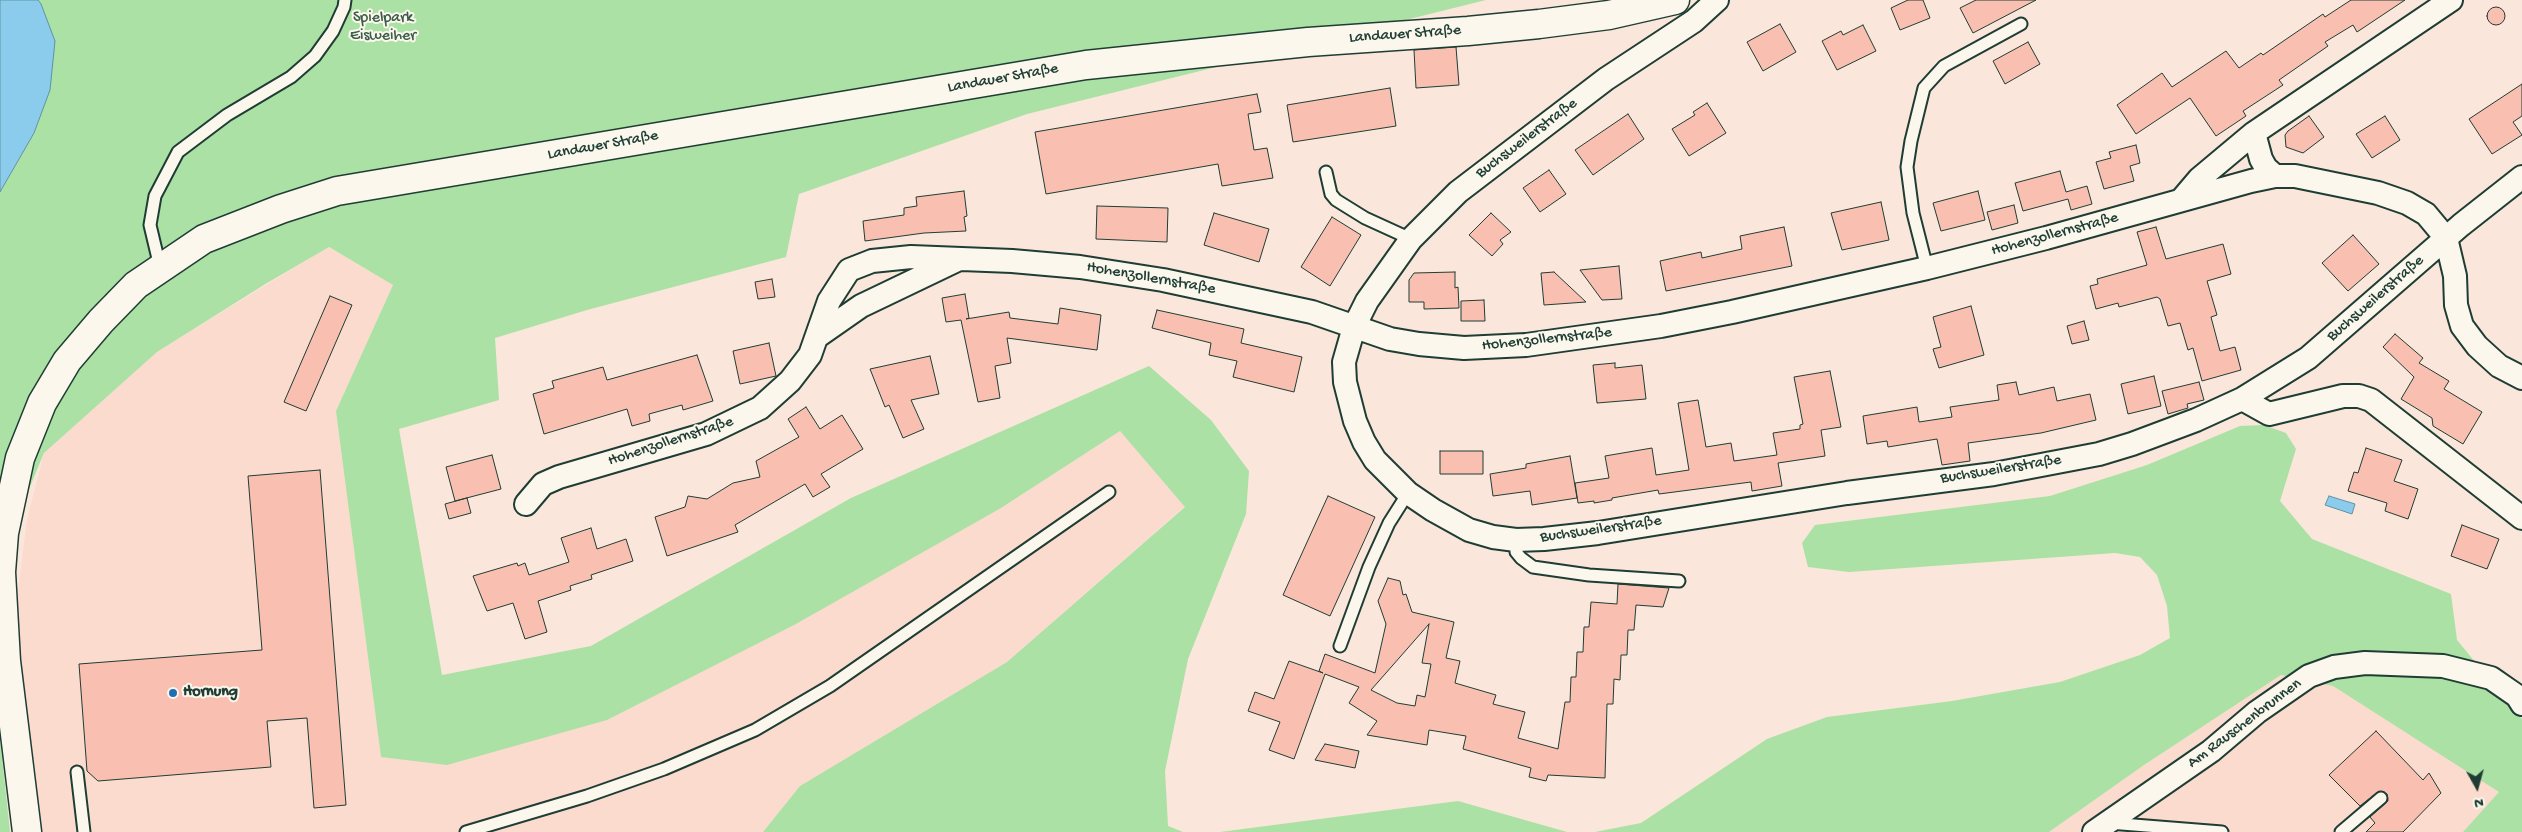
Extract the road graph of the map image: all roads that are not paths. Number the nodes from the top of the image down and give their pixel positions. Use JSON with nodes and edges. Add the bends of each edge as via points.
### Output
{"nodes":[{"id":1,"x":346,"y":0,"type":"edge"},
{"id":2,"x":1675,"y":0,"type":"edge"},
{"id":3,"x":1717,"y":0,"type":"edge"},
{"id":4,"x":2451,"y":0,"type":"edge"},
{"id":5,"x":2021,"y":24,"type":"dead end"},
{"id":6,"x":2254,"y":133,"type":"junction"},
{"id":7,"x":1326,"y":172,"type":"dead end"},
{"id":8,"x":2275,"y":176,"type":"junction"},
{"id":9,"x":2522,"y":177,"type":"edge"},
{"id":10,"x":2182,"y":199,"type":"junction"},
{"id":11,"x":2446,"y":238,"type":"junction"},
{"id":12,"x":1411,"y":239,"type":"junction"},
{"id":13,"x":960,"y":258,"type":"junction"},
{"id":14,"x":160,"y":267,"type":"junction"},
{"id":15,"x":1927,"y":268,"type":"junction"},
{"id":16,"x":1354,"y":327,"type":"junction"},
{"id":17,"x":818,"y":336,"type":"junction"},
{"id":18,"x":2522,"y":378,"type":"edge"},
{"id":19,"x":2242,"y":399,"type":"junction"},
{"id":20,"x":1109,"y":492,"type":"dead end"},
{"id":21,"x":1408,"y":493,"type":"junction"},
{"id":22,"x":526,"y":504,"type":"dead end"},
{"id":23,"x":2522,"y":518,"type":"edge"},
{"id":24,"x":1516,"y":540,"type":"junction"},
{"id":25,"x":1679,"y":581,"type":"dead end"},
{"id":26,"x":1340,"y":646,"type":"dead end"},
{"id":27,"x":2522,"y":704,"type":"edge"},
{"id":28,"x":77,"y":772,"type":"dead end"},
{"id":29,"x":2381,"y":798,"type":"dead end"},
{"id":30,"x":2099,"y":827,"type":"edge"},
{"id":31,"x":27,"y":832,"type":"edge"},
{"id":32,"x":84,"y":832,"type":"edge"},
{"id":33,"x":466,"y":832,"type":"edge"},
{"id":34,"x":2222,"y":832,"type":"edge"},
{"id":35,"x":2341,"y":832,"type":"edge"}],
"edges":[{"from":1,"to":14,"type":"lane","via":[[333,32],[316,56],[291,77],[227,114],[178,152],[155,196],[150,225]]},
{"from":2,"to":14,"type":"main road","name":"Landauer Straße","via":[[1609,15],[1468,32],[1308,42],[1086,65],[337,191],[204,239]]},
{"from":3,"to":12,"type":"street","name":"Buchsweilerstraße","via":[[1694,21],[1606,79],[1487,168]]},
{"from":4,"to":6,"type":"street"},
{"from":5,"to":15,"type":"lane","via":[[1944,66],[1924,88],[1907,166],[1913,213]]},
{"from":6,"to":8,"type":"street","via":[[2260,158]]},
{"from":6,"to":10,"type":"street","via":[[2198,179]]},
{"from":7,"to":12,"type":"lane","via":[[1331,194],[1336,200],[1365,218]]},
{"from":8,"to":10,"type":"street","name":"Hohenzollernstraße"},
{"from":8,"to":11,"type":"street","name":"Hohenzollernstraße","via":[[2318,179],[2407,203],[2426,214]]},
{"from":9,"to":11,"type":"street","name":"Buchsweilerstraße"},
{"from":10,"to":15,"type":"street","name":"Hohenzollernstraße"},
{"from":11,"to":18,"type":"street","via":[[2462,326],[2476,346],[2499,366]]},
{"from":11,"to":19,"type":"street","name":"Buchsweilerstraße","via":[[2308,358]]},
{"from":12,"to":16,"type":"street","name":"Buchsweilerstraße","via":[[1367,301]]},
{"from":13,"to":16,"type":"street","name":"Hohenzollernstraße","via":[[1080,267],[1163,280],[1304,310]]},
{"from":13,"to":17,"type":"street","name":"Hohenzollernstraße","via":[[861,306]]},
{"from":13,"to":17,"type":"street","name":"Hohenzollernstraße","via":[[912,257],[860,264],[849,270],[828,301]]},
{"from":14,"to":31,"type":"main road","name":"Landauer Straße","via":[[136,285],[101,321],[53,382],[31,427],[12,492],[3,543],[3,621]]},
{"from":15,"to":16,"type":"street","name":"Hohenzollernstraße","via":[[1661,326],[1526,345],[1464,348],[1420,344],[1390,339]]},
{"from":16,"to":21,"type":"street","name":"Buchsweilerstraße","via":[[1344,362],[1355,421],[1375,460]]},
{"from":17,"to":22,"type":"street","name":"Hohenzollernstraße","via":[[810,355],[790,381],[760,408],[706,434],[543,484]]},
{"from":19,"to":23,"type":"street","via":[[2269,414],[2343,396],[2371,400]]},
{"from":19,"to":24,"type":"street","name":"Buchsweilerstraße","via":[[2179,426],[2099,454],[1994,474],[1846,493],[1598,533]]},
{"from":20,"to":33,"type":"lane","via":[[830,686],[755,730],[664,769],[588,796]]},
{"from":21,"to":24,"type":"street","name":"Buchsweilerstraße","via":[[1469,530]]},
{"from":21,"to":26,"type":"lane","via":[[1369,567]]},
{"from":24,"to":25,"type":"lane","via":[[1516,552],[1534,567],[1589,575]]},
{"from":27,"to":30,"type":"street","name":"Am Rauschenbrunnen","via":[[2517,696],[2491,678],[2443,666],[2365,663],[2334,667],[2309,676],[2257,712],[2211,751]]},
{"from":28,"to":32,"type":"lane"},
{"from":29,"to":35,"type":"lane"},
{"from":30,"to":34,"type":"lane"}]}
